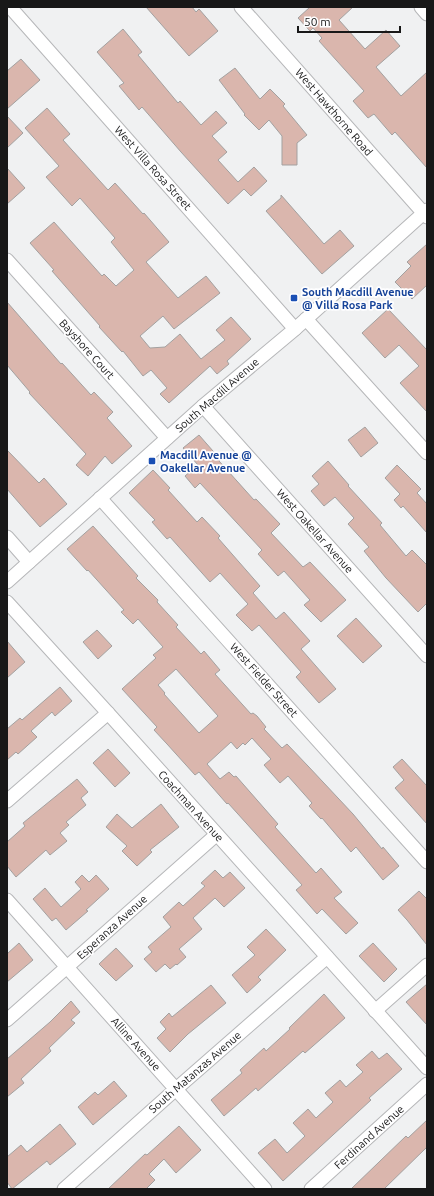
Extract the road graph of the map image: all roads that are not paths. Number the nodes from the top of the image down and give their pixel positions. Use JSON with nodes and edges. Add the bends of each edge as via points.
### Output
{"nodes":[{"id":1,"x":10,"y":7,"type":"edge"},
{"id":2,"x":241,"y":7,"type":"edge"},
{"id":3,"x":421,"y":7,"type":"edge"},
{"id":4,"x":427,"y":14,"type":"edge"},
{"id":5,"x":426,"y":214,"type":"edge"},
{"id":6,"x":7,"y":260,"type":"edge"},
{"id":7,"x":306,"y":319,"type":"junction"},
{"id":8,"x":295,"y":329,"type":"junction"},
{"id":9,"x":203,"y":406,"type":"junction"},
{"id":10,"x":167,"y":438,"type":"junction"},
{"id":11,"x":427,"y":453,"type":"edge"},
{"id":12,"x":100,"y":498,"type":"junction"},
{"id":13,"x":7,"y":538,"type":"edge"},
{"id":14,"x":29,"y":562,"type":"junction"},
{"id":15,"x":7,"y":582,"type":"edge"},
{"id":16,"x":7,"y":602,"type":"edge"},
{"id":17,"x":427,"y":656,"type":"edge"},
{"id":18,"x":108,"y":713,"type":"junction"},
{"id":19,"x":7,"y":801,"type":"edge"},
{"id":20,"x":216,"y":834,"type":"junction"},
{"id":21,"x":427,"y":862,"type":"edge"},
{"id":22,"x":7,"y":900,"type":"edge"},
{"id":23,"x":327,"y":957,"type":"junction"},
{"id":24,"x":427,"y":965,"type":"edge"},
{"id":25,"x":66,"y":967,"type":"junction"},
{"id":26,"x":375,"y":1011,"type":"junction"},
{"id":27,"x":7,"y":1020,"type":"edge"},
{"id":28,"x":427,"y":1068,"type":"edge"},
{"id":29,"x":427,"y":1084,"type":"edge"},
{"id":30,"x":176,"y":1089,"type":"junction"},
{"id":31,"x":64,"y":1189,"type":"edge"},
{"id":32,"x":265,"y":1189,"type":"edge"},
{"id":33,"x":311,"y":1189,"type":"edge"}],
"edges":[{"from":1,"to":8,"type":"street","name":"West Villa Rosa Street"},
{"from":2,"to":5,"type":"street","name":"West Hawthorne Road"},
{"from":3,"to":4,"type":"street"},
{"from":5,"to":7,"type":"street","name":"South Macdill Avenue"},
{"from":6,"to":10,"type":"street","name":"Bayshore Court"},
{"from":7,"to":8,"type":"street","name":"South Macdill Avenue"},
{"from":7,"to":11,"type":"street"},
{"from":8,"to":9,"type":"street","name":"South Macdill Avenue"},
{"from":9,"to":10,"type":"street","name":"South Macdill Avenue"},
{"from":9,"to":17,"type":"street","name":"West Oakellar Avenue"},
{"from":10,"to":12,"type":"street","name":"South Macdill Avenue"},
{"from":12,"to":14,"type":"street","name":"South Macdill Avenue"},
{"from":12,"to":21,"type":"street","name":"West Fielder Street"},
{"from":13,"to":14,"type":"street"},
{"from":14,"to":15,"type":"street","name":"South Macdill Avenue"},
{"from":16,"to":18,"type":"street","name":"Coachman Avenue"},
{"from":18,"to":19,"type":"street"},
{"from":18,"to":20,"type":"street","name":"Coachman Avenue"},
{"from":20,"to":23,"type":"street","name":"Coachman Avenue"},
{"from":20,"to":25,"type":"street","name":"Esperanza Avenue"},
{"from":22,"to":25,"type":"street","name":"Alline Avenue"},
{"from":23,"to":26,"type":"street","name":"Coachman Avenue"},
{"from":23,"to":30,"type":"street","name":"South Matanzas Avenue"},
{"from":24,"to":26,"type":"street"},
{"from":25,"to":27,"type":"street","name":"Esperanza Avenue"},
{"from":25,"to":30,"type":"street","name":"Alline Avenue"},
{"from":26,"to":28,"type":"street","name":"Coachman Avenue"},
{"from":29,"to":33,"type":"street","name":"Ferdinand Avenue"},
{"from":30,"to":31,"type":"street","name":"South Matanzas Avenue"},
{"from":30,"to":32,"type":"street","name":"Alline Avenue"}]}
